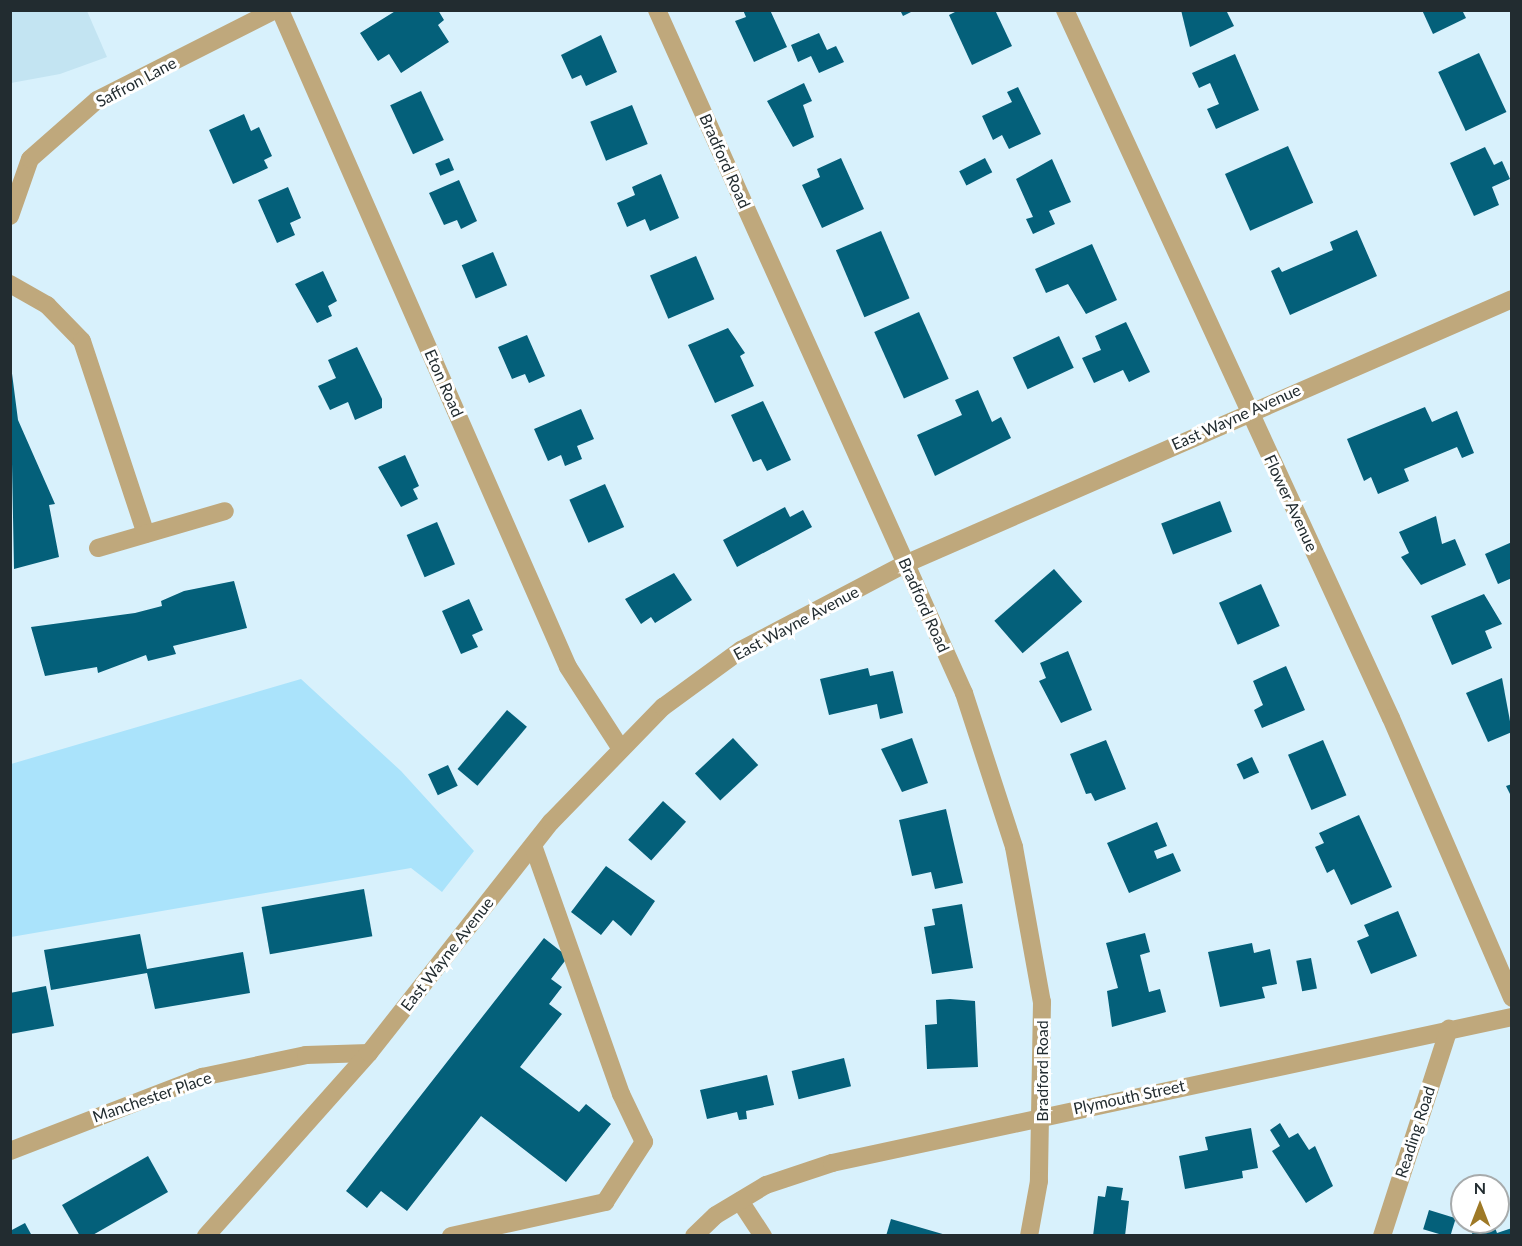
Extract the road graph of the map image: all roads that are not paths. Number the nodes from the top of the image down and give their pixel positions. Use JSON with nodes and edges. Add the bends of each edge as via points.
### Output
{"nodes":[{"id":1,"x":275,"y":10,"type":"edge"},
{"id":2,"x":280,"y":10,"type":"edge"},
{"id":3,"x":657,"y":10,"type":"edge"},
{"id":4,"x":1065,"y":10,"type":"edge"},
{"id":5,"x":10,"y":216,"type":"edge"},
{"id":6,"x":10,"y":284,"type":"edge"},
{"id":7,"x":1512,"y":299,"type":"edge"},
{"id":8,"x":1248,"y":411,"type":"junction"},
{"id":9,"x":225,"y":511,"type":"dead end"},
{"id":10,"x":146,"y":534,"type":"junction"},
{"id":11,"x":98,"y":548,"type":"dead end"},
{"id":12,"x":905,"y":564,"type":"junction"},
{"id":13,"x":621,"y":748,"type":"junction"},
{"id":14,"x":532,"y":846,"type":"junction"},
{"id":15,"x":1512,"y":998,"type":"edge"},
{"id":16,"x":1512,"y":1017,"type":"edge"},
{"id":17,"x":1449,"y":1029,"type":"junction"},
{"id":18,"x":369,"y":1053,"type":"junction"},
{"id":19,"x":1043,"y":1115,"type":"junction"},
{"id":20,"x":10,"y":1151,"type":"edge"},
{"id":21,"x":740,"y":1201,"type":"junction"},
{"id":22,"x":206,"y":1236,"type":"edge"},
{"id":23,"x":451,"y":1236,"type":"edge"},
{"id":24,"x":694,"y":1236,"type":"edge"},
{"id":25,"x":763,"y":1236,"type":"edge"},
{"id":26,"x":1029,"y":1236,"type":"edge"},
{"id":27,"x":1382,"y":1236,"type":"edge"}],
"edges":[{"from":1,"to":5,"type":"street","name":"Saffron Lane","via":[[97,100],[30,159]]},
{"from":2,"to":13,"type":"street","name":"Eton Road","via":[[568,667]]},
{"from":3,"to":12,"type":"street","name":"Bradford Road"},
{"from":4,"to":8,"type":"street","name":"Flower Avenue"},
{"from":6,"to":10,"type":"street","via":[[46,306],[82,341]]},
{"from":7,"to":8,"type":"street","name":"East Wayne Avenue"},
{"from":8,"to":12,"type":"street","name":"East Wayne Avenue"},
{"from":8,"to":15,"type":"street","name":"Flower Avenue"},
{"from":9,"to":10,"type":"street"},
{"from":10,"to":11,"type":"street"},
{"from":12,"to":13,"type":"street","name":"East Wayne Avenue","via":[[741,650],[663,707]]},
{"from":12,"to":19,"type":"street","name":"Bradford Road","via":[[964,693],[1014,847],[1042,1002]]},
{"from":13,"to":14,"type":"street","name":"East Wayne Avenue"},
{"from":14,"to":18,"type":"street","name":"East Wayne Avenue"},
{"from":14,"to":23,"type":"street","via":[[621,1094],[644,1142],[605,1202]]},
{"from":16,"to":17,"type":"street","name":"Plymouth Street"},
{"from":17,"to":19,"type":"street","name":"Plymouth Street"},
{"from":17,"to":27,"type":"street","name":"Reading Road"},
{"from":18,"to":20,"type":"street","name":"Manchester Place","via":[[306,1055],[202,1077]]},
{"from":18,"to":22,"type":"street","name":"East Wayne Avenue"},
{"from":19,"to":21,"type":"street","name":"Plymouth Street","via":[[822,1166],[766,1185]]},
{"from":19,"to":26,"type":"street","name":"Bradford Road"},
{"from":21,"to":24,"type":"street","name":"Plymouth Street"},
{"from":21,"to":25,"type":"street"}]}
